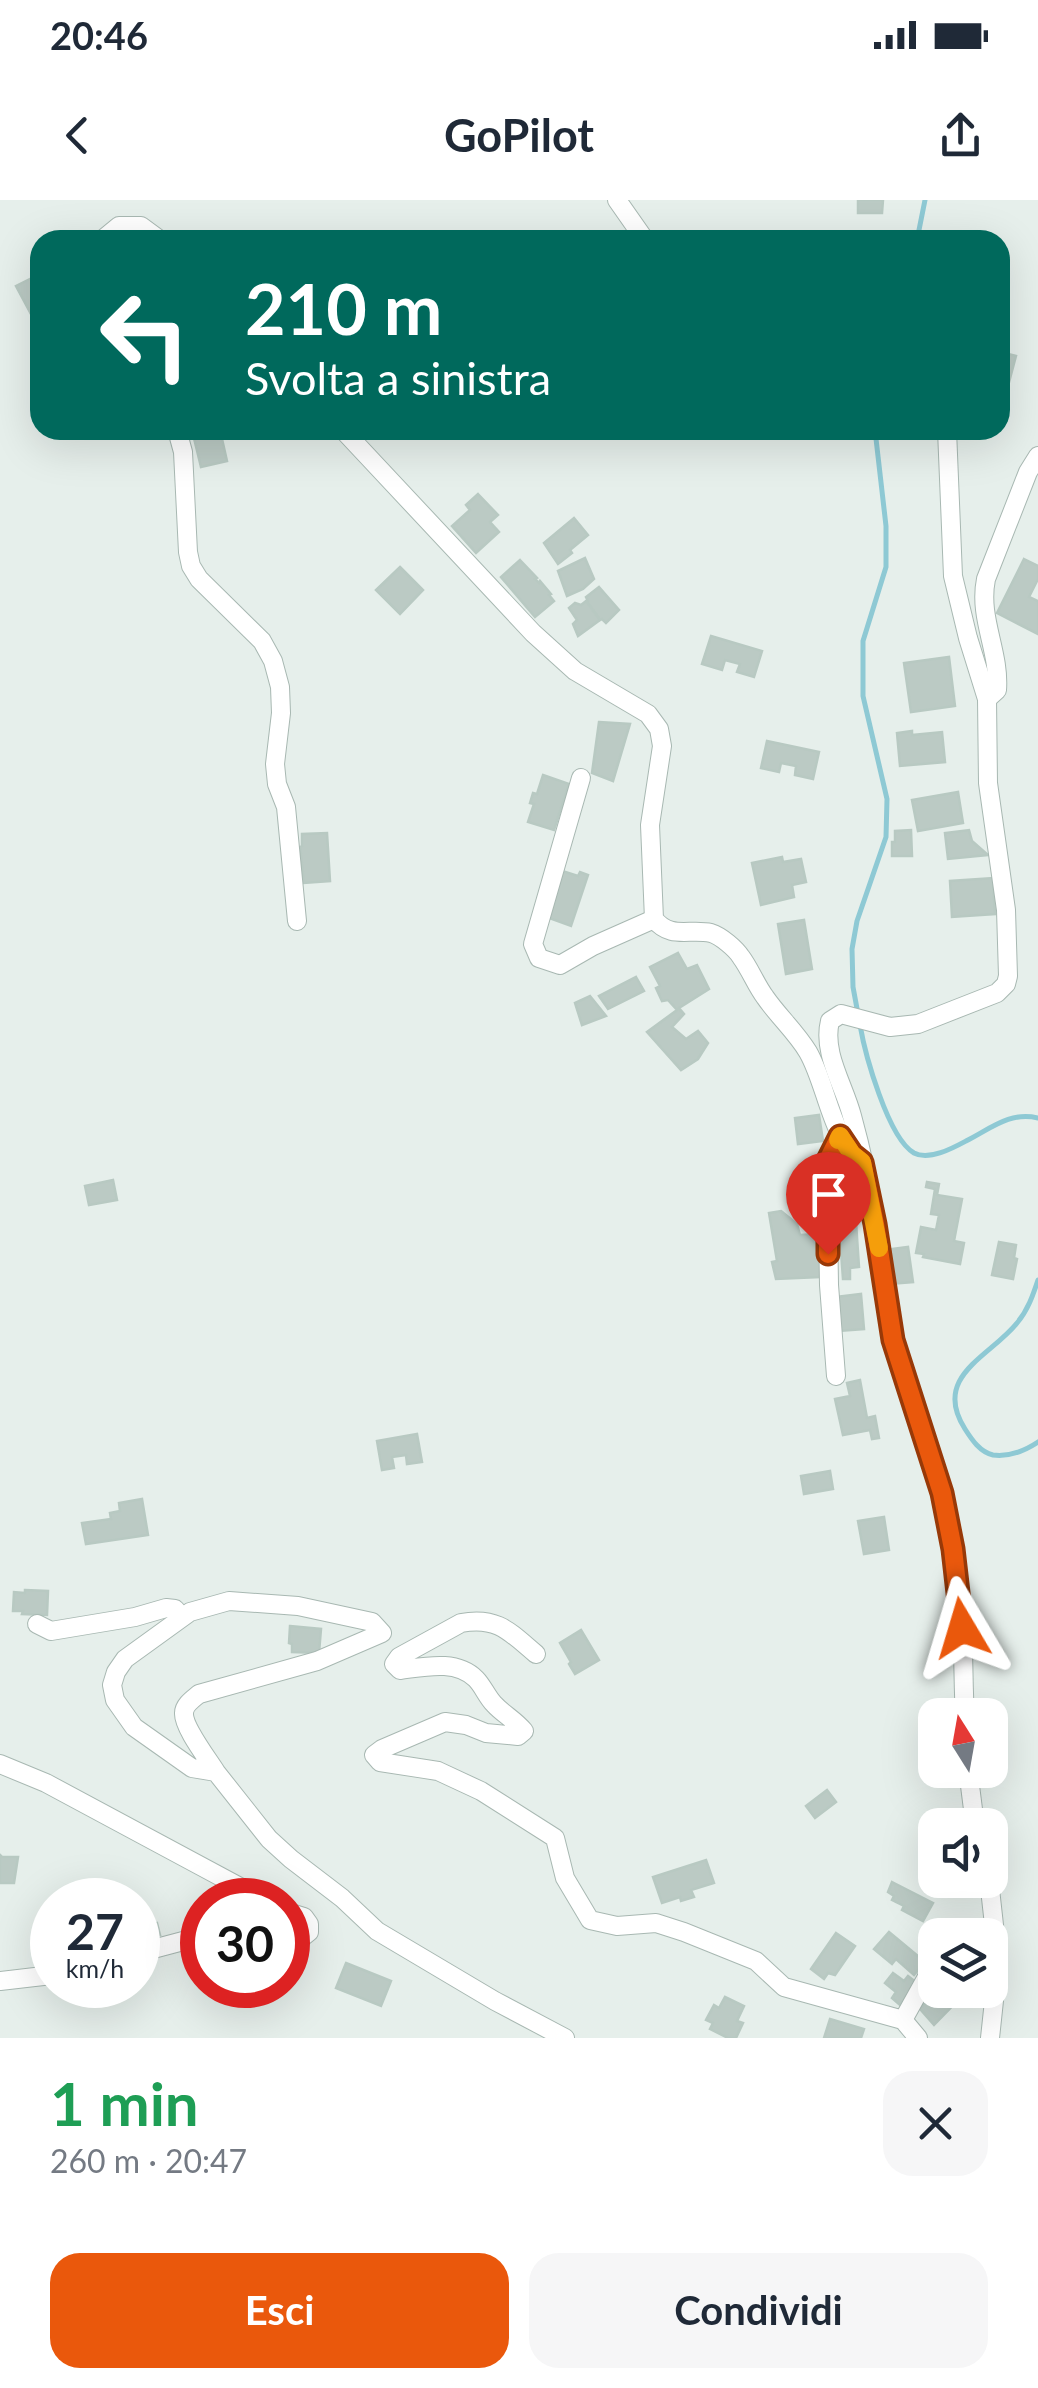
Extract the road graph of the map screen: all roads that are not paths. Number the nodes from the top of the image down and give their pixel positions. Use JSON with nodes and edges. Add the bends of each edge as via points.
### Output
{"nodes":[{"id":1,"x":617,"y":200,"type":"edge"},
{"id":2,"x":114,"y":230,"type":"edge"},
{"id":3,"x":146,"y":230,"type":"edge"},
{"id":4,"x":638,"y":230,"type":"edge"},
{"id":5,"x":180,"y":440,"type":"edge"},
{"id":6,"x":352,"y":440,"type":"edge"},
{"id":7,"x":947,"y":440,"type":"edge"},
{"id":8,"x":1038,"y":456,"type":"edge"},
{"id":9,"x":987,"y":699,"type":"junction"},
{"id":10,"x":581,"y":778,"type":"dead end"},
{"id":11,"x":654,"y":919,"type":"junction"},
{"id":12,"x":297,"y":921,"type":"dead end"},
{"id":13,"x":840,"y":1136,"type":"junction"},
{"id":14,"x":862,"y":1162,"type":"junction"},
{"id":15,"x":836,"y":1376,"type":"dead end"},
{"id":16,"x":182,"y":1617,"type":"junction"},
{"id":17,"x":38,"y":1624,"type":"dead end"},
{"id":18,"x":536,"y":1654,"type":"dead end"},
{"id":19,"x":964,"y":1698,"type":"edge"},
{"id":20,"x":0,"y":1764,"type":"edge"},
{"id":21,"x":216,"y":1772,"type":"junction"},
{"id":22,"x":223,"y":1878,"type":"edge"},
{"id":23,"x":990,"y":1898,"type":"edge"},
{"id":24,"x":30,"y":1978,"type":"edge"},
{"id":25,"x":0,"y":1981,"type":"edge"},
{"id":26,"x":918,"y":1993,"type":"edge"},
{"id":27,"x":903,"y":2020,"type":"junction"},
{"id":28,"x":566,"y":2038,"type":"edge"},
{"id":29,"x":918,"y":2038,"type":"edge"},
{"id":30,"x":990,"y":2038,"type":"edge"}],
"edges":[{"from":1,"to":4,"type":"street"},
{"from":2,"to":3,"type":"street"},
{"from":5,"to":12,"type":"street","via":[[191,566],[262,640],[274,662],[281,713],[275,764]]},
{"from":6,"to":11,"type":"street","via":[[533,633],[660,729],[650,825]]},
{"from":7,"to":9,"type":"street","via":[[953,576]]},
{"from":8,"to":9,"type":"street","via":[[982,596],[998,680]]},
{"from":9,"to":14,"type":"street","via":[[1006,984],[918,1024],[890,1026],[841,1014],[830,1021],[830,1051]]},
{"from":10,"to":11,"type":"street","via":[[533,944],[539,958],[560,965]]},
{"from":11,"to":13,"type":"street","via":[[662,929],[714,934],[740,954],[808,1051]]},
{"from":13,"to":14,"type":"street"},
{"from":13,"to":15,"type":"street","via":[[822,1172]]},
{"from":14,"to":19,"type":"street","via":[[893,1340],[936,1467],[953,1549]]},
{"from":16,"to":17,"type":"street","via":[[166,1608],[50,1630]]},
{"from":16,"to":21,"type":"street","via":[[125,1659],[112,1686],[115,1700],[134,1727],[192,1768]]},
{"from":16,"to":21,"type":"street","via":[[229,1600],[298,1606],[372,1622],[382,1633],[188,1702],[187,1726]]},
{"from":18,"to":27,"type":"street","via":[[506,1628],[468,1621],[399,1657],[394,1664],[400,1670],[464,1671],[524,1730],[518,1736],[486,1733],[445,1722],[374,1755],[380,1762],[438,1770],[555,1838],[565,1878],[590,1920],[656,1923],[756,1960],[784,1986]]},
{"from":20,"to":22,"type":"street"},
{"from":21,"to":28,"type":"street","via":[[291,1859],[377,1931]]},
{"from":23,"to":30,"type":"street","via":[[996,1982]]},
{"from":24,"to":25,"type":"street"},
{"from":26,"to":27,"type":"street"},
{"from":27,"to":29,"type":"street"}]}
